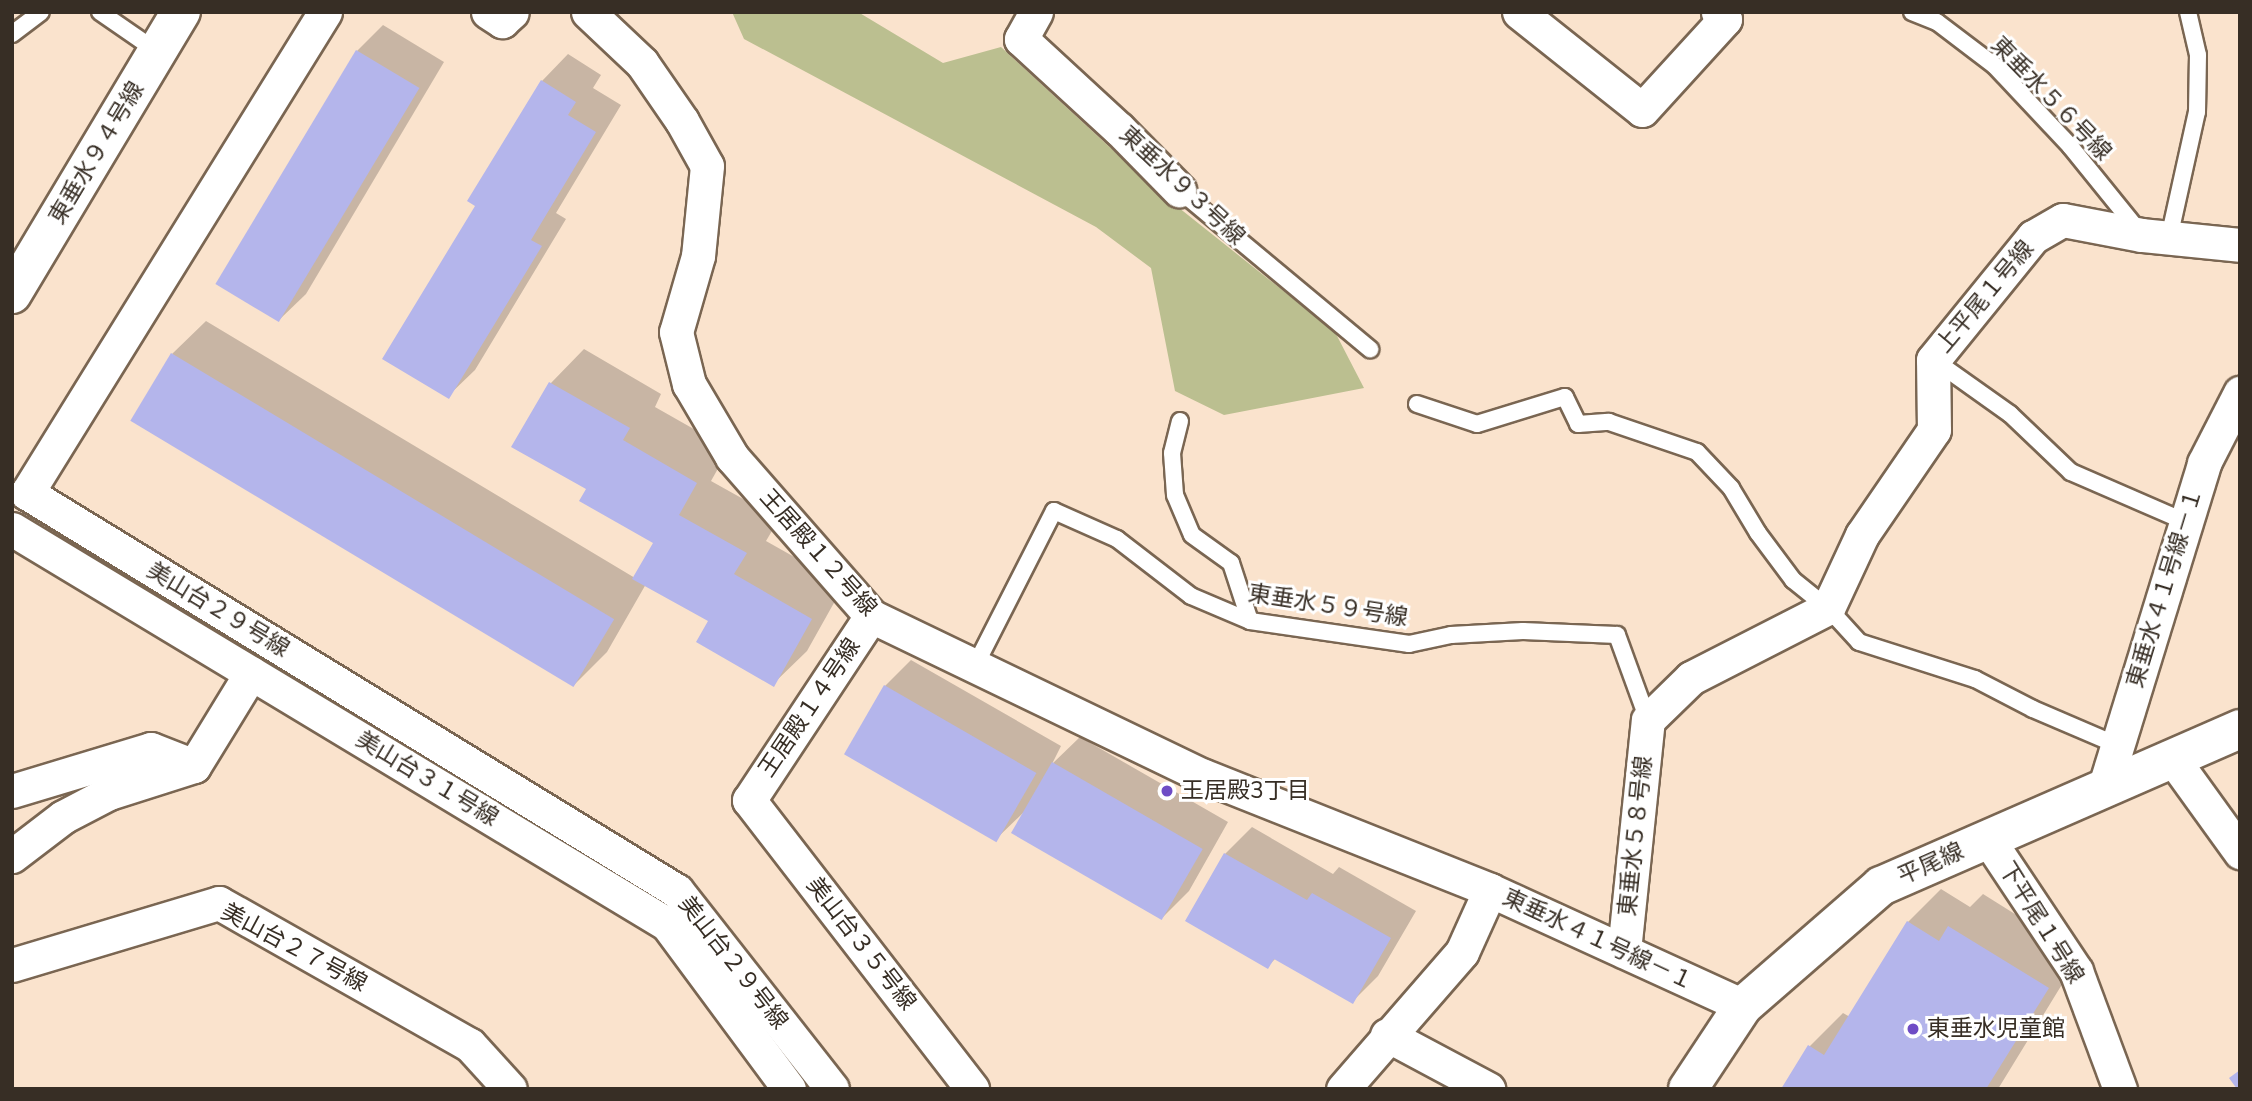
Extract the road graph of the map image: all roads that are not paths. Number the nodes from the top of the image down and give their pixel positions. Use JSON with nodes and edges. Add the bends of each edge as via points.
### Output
{"nodes":[{"id":1,"x":41,"y":12,"type":"edge"},
{"id":2,"x":100,"y":12,"type":"edge"},
{"id":3,"x":181,"y":12,"type":"edge"},
{"id":4,"x":324,"y":12,"type":"edge"},
{"id":5,"x":488,"y":12,"type":"edge"},
{"id":6,"x":512,"y":12,"type":"edge"},
{"id":7,"x":589,"y":12,"type":"edge"},
{"id":8,"x":1036,"y":12,"type":"edge"},
{"id":9,"x":1519,"y":12,"type":"edge"},
{"id":10,"x":1718,"y":12,"type":"edge"},
{"id":11,"x":1912,"y":12,"type":"edge"},
{"id":12,"x":2188,"y":12,"type":"edge"},
{"id":13,"x":12,"y":34,"type":"edge"},
{"id":14,"x":158,"y":52,"type":"junction"},
{"id":15,"x":1179,"y":190,"type":"joint"},
{"id":16,"x":2155,"y":236,"type":"junction"},
{"id":17,"x":2240,"y":245,"type":"edge"},
{"id":18,"x":12,"y":293,"type":"edge"},
{"id":19,"x":1370,"y":349,"type":"dead end"},
{"id":20,"x":1933,"y":360,"type":"junction"},
{"id":21,"x":2240,"y":393,"type":"edge"},
{"id":22,"x":1417,"y":404,"type":"dead end"},
{"id":23,"x":1180,"y":421,"type":"dead end"},
{"id":24,"x":2186,"y":522,"type":"junction"},
{"id":25,"x":12,"y":529,"type":"edge"},
{"id":26,"x":1828,"y":608,"type":"junction"},
{"id":27,"x":871,"y":617,"type":"junction"},
{"id":28,"x":1250,"y":621,"type":"junction"},
{"id":29,"x":975,"y":666,"type":"junction"},
{"id":30,"x":251,"y":673,"type":"junction"},
{"id":31,"x":1648,"y":720,"type":"junction"},
{"id":32,"x":2240,"y":729,"type":"edge"},
{"id":33,"x":2118,"y":745,"type":"junction"},
{"id":34,"x":2173,"y":759,"type":"junction"},
{"id":35,"x":194,"y":766,"type":"junction"},
{"id":36,"x":2104,"y":789,"type":"junction"},
{"id":37,"x":12,"y":791,"type":"edge"},
{"id":38,"x":749,"y":800,"type":"joint"},
{"id":39,"x":1988,"y":839,"type":"junction"},
{"id":40,"x":2240,"y":852,"type":"edge"},
{"id":41,"x":12,"y":856,"type":"edge"},
{"id":42,"x":1490,"y":890,"type":"junction"},
{"id":43,"x":1624,"y":951,"type":"junction"},
{"id":44,"x":12,"y":965,"type":"edge"},
{"id":45,"x":1742,"y":1006,"type":"junction"},
{"id":46,"x":1387,"y":1035,"type":"junction"},
{"id":47,"x":510,"y":1089,"type":"edge"},
{"id":48,"x":789,"y":1089,"type":"edge"},
{"id":49,"x":832,"y":1089,"type":"edge"},
{"id":50,"x":972,"y":1089,"type":"edge"},
{"id":51,"x":1343,"y":1089,"type":"edge"},
{"id":52,"x":1488,"y":1089,"type":"edge"},
{"id":53,"x":1688,"y":1089,"type":"edge"},
{"id":54,"x":2120,"y":1089,"type":"edge"}],
"edges":[{"from":1,"to":13,"type":"lane"},
{"from":2,"to":14,"type":"lane"},
{"from":3,"to":14,"type":"street","name":"東垂水９４号線"},
{"from":4,"to":49,"type":"street","name":"美山台２９号線","via":[[27,493],[677,891]]},
{"from":5,"to":6,"type":"street","via":[[502,20]]},
{"from":7,"to":27,"type":"street","name":"王居殿１２号線","via":[[642,63],[707,166],[698,256],[676,332],[689,384],[733,457]]},
{"from":8,"to":15,"type":"street","name":"東垂水９３号線","via":[[1021,39]]},
{"from":9,"to":10,"type":"street","via":[[1642,110],[1725,19]]},
{"from":11,"to":16,"type":"lane","name":"東垂水５６号線","via":[[1937,22],[1995,66]]},
{"from":12,"to":16,"type":"lane","via":[[2198,55],[2197,112]]},
{"from":14,"to":18,"type":"street","name":"東垂水９４号線"},
{"from":15,"to":19,"type":"lane","name":"東垂水９３号線"},
{"from":16,"to":17,"type":"street","name":"上平尾１号線"},
{"from":16,"to":20,"type":"street","name":"上平尾１号線","via":[[2063,220],[2033,237]]},
{"from":20,"to":24,"type":"lane","via":[[2010,414],[2071,472]]},
{"from":20,"to":26,"type":"street","name":"上平尾１号線","via":[[1934,430],[1862,535]]},
{"from":21,"to":24,"type":"street","name":"東垂水４１号線－１","via":[[2204,463]]},
{"from":22,"to":26,"type":"lane","via":[[1477,424],[1565,397],[1578,424],[1609,422],[1697,453],[1731,488],[1793,580]]},
{"from":23,"to":28,"type":"lane","via":[[1172,453],[1175,495],[1192,536],[1231,563]]},
{"from":24,"to":33,"type":"street","name":"東垂水４１号線－１"},
{"from":25,"to":30,"type":"street","name":"美山台３１号線"},
{"from":26,"to":31,"type":"street","via":[[1691,678]]},
{"from":26,"to":33,"type":"lane","via":[[1859,642],[1975,678]]},
{"from":27,"to":29,"type":"street","name":"王居殿１２号線"},
{"from":27,"to":38,"type":"street","name":"王居殿１４号線"},
{"from":28,"to":29,"type":"lane","name":"東垂水５９号線","via":[[1191,596],[1118,539],[1054,510]]},
{"from":28,"to":31,"type":"lane","name":"東垂水５９号線","via":[[1409,644],[1451,635],[1523,631],[1617,635]]},
{"from":29,"to":42,"type":"street","name":"王居殿１２号線","via":[[1203,776]]},
{"from":30,"to":35,"type":"street"},
{"from":30,"to":48,"type":"street","name":"美山台３１号線","via":[[667,924]]},
{"from":31,"to":43,"type":"street","name":"東垂水５８号線"},
{"from":32,"to":34,"type":"street","name":"平尾線"},
{"from":33,"to":36,"type":"street","name":"東垂水４１号線－１"},
{"from":34,"to":36,"type":"street","name":"平尾線"},
{"from":34,"to":40,"type":"street"},
{"from":35,"to":37,"type":"street","via":[[151,750]]},
{"from":35,"to":41,"type":"street","via":[[108,793],[63,817]]},
{"from":36,"to":39,"type":"street","name":"平尾線"},
{"from":38,"to":50,"type":"street","name":"美山台３５号線"},
{"from":39,"to":45,"type":"street","name":"平尾線","via":[[1881,886]]},
{"from":39,"to":54,"type":"street","name":"下平尾１号線","via":[[2076,971]]},
{"from":42,"to":43,"type":"street","name":"東垂水４１号線－１"},
{"from":42,"to":46,"type":"street","name":"東垂水４１号線－１","via":[[1462,953]]},
{"from":43,"to":45,"type":"street","name":"東垂水４１号線－１"},
{"from":44,"to":47,"type":"street","name":"美山台２７号線","via":[[219,903],[470,1045]]},
{"from":45,"to":53,"type":"street","name":"平尾線"},
{"from":46,"to":51,"type":"street","name":"東垂水４１号線－１"},
{"from":46,"to":52,"type":"street"}]}
